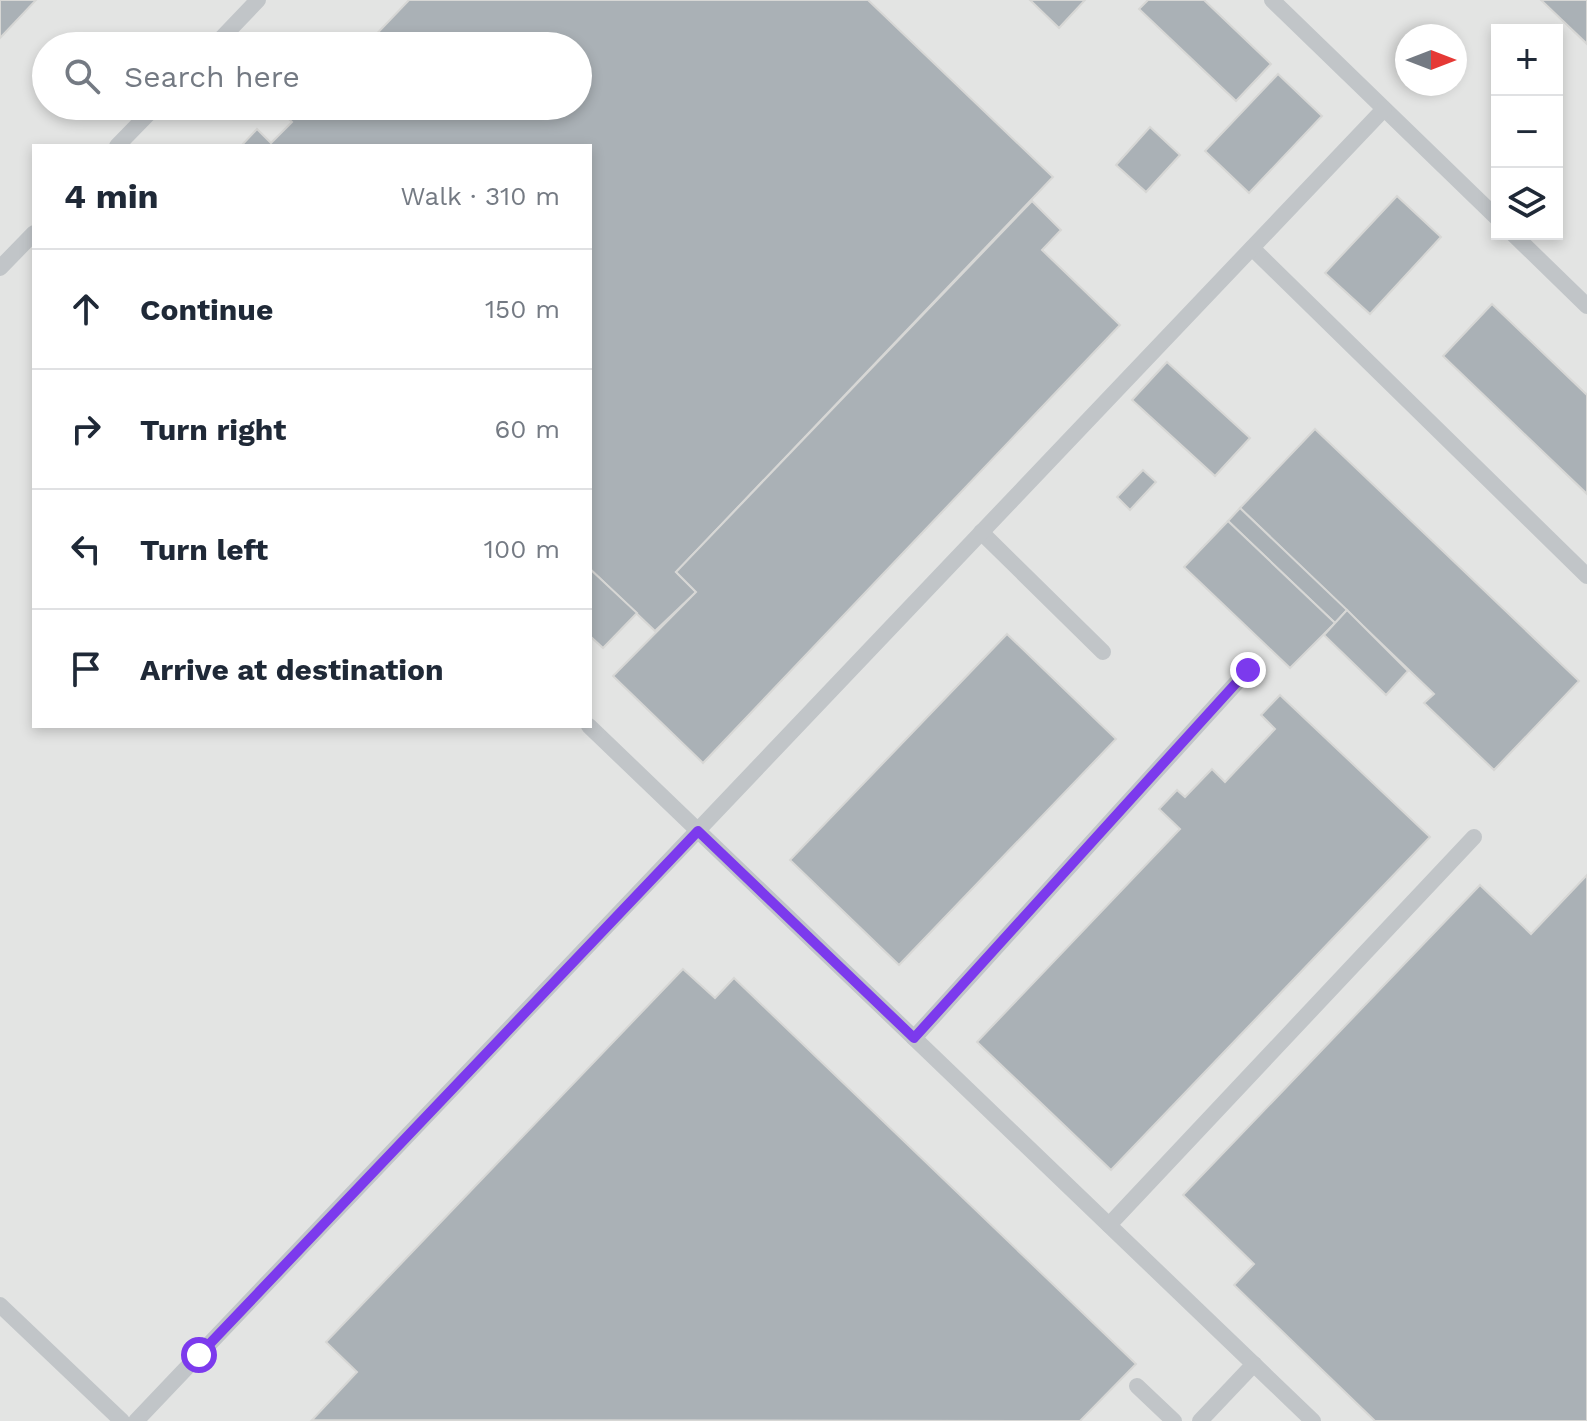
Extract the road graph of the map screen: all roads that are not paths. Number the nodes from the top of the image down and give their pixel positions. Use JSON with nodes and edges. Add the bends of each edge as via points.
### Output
{"nodes":[{"id":1,"x":258,"y":0,"type":"edge"},
{"id":2,"x":1272,"y":0,"type":"edge"},
{"id":3,"x":227,"y":32,"type":"edge"},
{"id":4,"x":1384,"y":109,"type":"junction"},
{"id":5,"x":142,"y":120,"type":"edge"},
{"id":6,"x":119,"y":144,"type":"edge"},
{"id":7,"x":1491,"y":212,"type":"edge"},
{"id":8,"x":32,"y":235,"type":"edge"},
{"id":9,"x":1519,"y":240,"type":"edge"},
{"id":10,"x":1252,"y":248,"type":"junction"},
{"id":11,"x":0,"y":268,"type":"edge"},
{"id":12,"x":1587,"y":306,"type":"edge"},
{"id":13,"x":981,"y":532,"type":"junction"},
{"id":14,"x":1587,"y":576,"type":"edge"},
{"id":15,"x":1103,"y":652,"type":"dead end"},
{"id":16,"x":1248,"y":670,"type":"dead end"},
{"id":17,"x":591,"y":728,"type":"edge"},
{"id":18,"x":698,"y":831,"type":"junction"},
{"id":19,"x":1474,"y":837,"type":"dead end"},
{"id":20,"x":914,"y":1038,"type":"junction"},
{"id":21,"x":1109,"y":1225,"type":"junction"},
{"id":22,"x":0,"y":1305,"type":"edge"},
{"id":23,"x":1254,"y":1364,"type":"junction"},
{"id":24,"x":1137,"y":1386,"type":"dead end"},
{"id":25,"x":122,"y":1421,"type":"edge"},
{"id":26,"x":136,"y":1421,"type":"edge"},
{"id":27,"x":1174,"y":1421,"type":"edge"},
{"id":28,"x":1200,"y":1421,"type":"edge"},
{"id":29,"x":1313,"y":1421,"type":"edge"}],
"edges":[{"from":1,"to":3,"type":"lane"},
{"from":2,"to":4,"type":"lane"},
{"from":4,"to":7,"type":"lane"},
{"from":4,"to":10,"type":"lane"},
{"from":5,"to":6,"type":"lane"},
{"from":8,"to":11,"type":"lane"},
{"from":9,"to":12,"type":"lane"},
{"from":10,"to":13,"type":"lane"},
{"from":10,"to":14,"type":"lane"},
{"from":13,"to":15,"type":"lane"},
{"from":13,"to":18,"type":"lane"},
{"from":16,"to":20,"type":"lane"},
{"from":17,"to":18,"type":"lane"},
{"from":18,"to":20,"type":"lane"},
{"from":18,"to":26,"type":"lane"},
{"from":19,"to":21,"type":"lane"},
{"from":20,"to":21,"type":"lane"},
{"from":21,"to":23,"type":"lane"},
{"from":22,"to":25,"type":"lane"},
{"from":23,"to":28,"type":"lane"},
{"from":23,"to":29,"type":"lane"},
{"from":24,"to":27,"type":"lane"}]}
